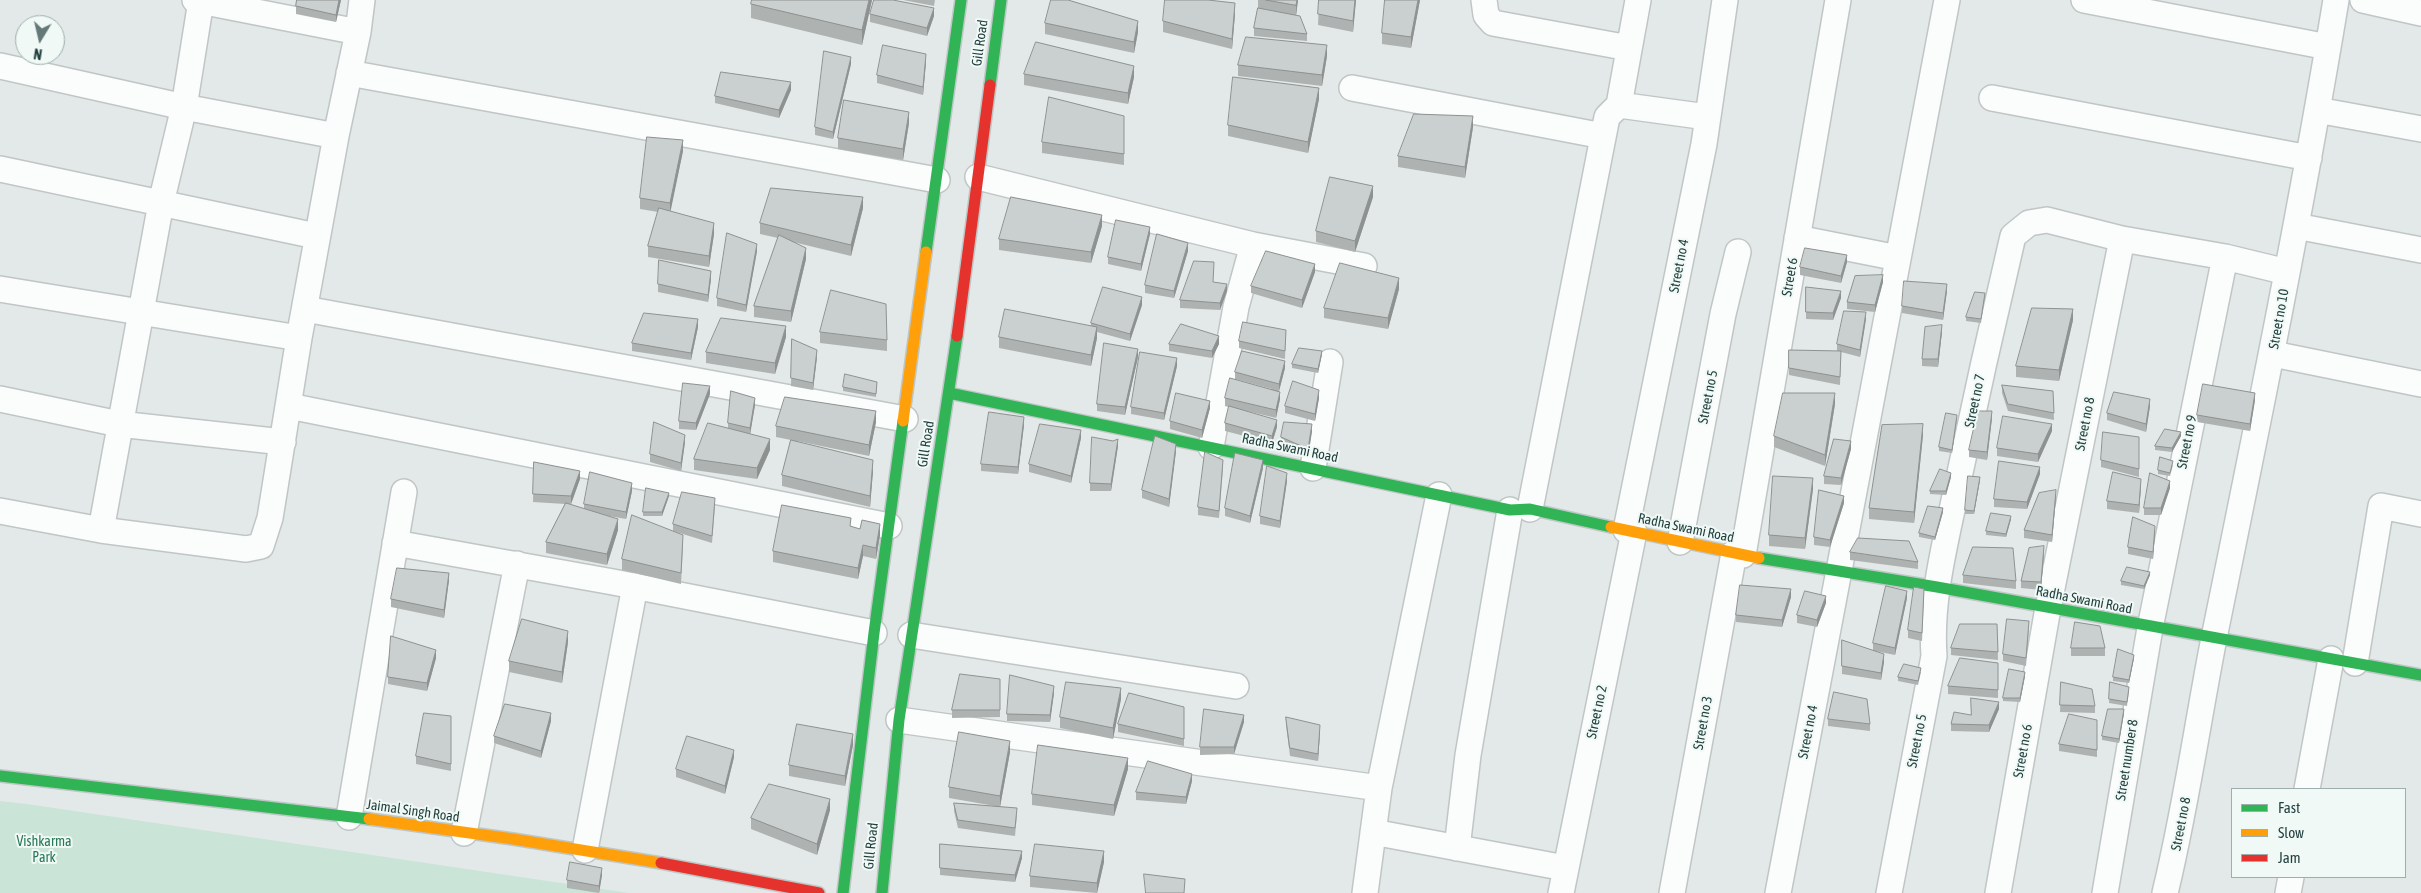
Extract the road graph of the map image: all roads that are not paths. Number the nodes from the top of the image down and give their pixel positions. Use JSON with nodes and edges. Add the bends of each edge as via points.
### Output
{"nodes":[{"id":1,"x":362,"y":0,"type":"edge"},
{"id":2,"x":961,"y":0,"type":"edge"},
{"id":3,"x":1001,"y":0,"type":"edge"},
{"id":4,"x":1484,"y":0,"type":"edge"},
{"id":5,"x":1638,"y":0,"type":"edge"},
{"id":6,"x":1725,"y":0,"type":"edge"},
{"id":7,"x":1838,"y":0,"type":"edge"},
{"id":8,"x":1947,"y":0,"type":"edge"},
{"id":9,"x":2084,"y":0,"type":"edge"},
{"id":10,"x":2336,"y":0,"type":"edge"},
{"id":11,"x":2363,"y":0,"type":"edge"},
{"id":12,"x":198,"y":1,"type":"edge"},
{"id":13,"x":2421,"y":13,"type":"edge"},
{"id":14,"x":358,"y":32,"type":"junction"},
{"id":15,"x":2328,"y":47,"type":"junction"},
{"id":16,"x":1629,"y":48,"type":"junction"},
{"id":17,"x":0,"y":66,"type":"edge"},
{"id":18,"x":349,"y":73,"type":"junction"},
{"id":19,"x":1352,"y":88,"type":"dead end"},
{"id":20,"x":1992,"y":98,"type":"dead end"},
{"id":21,"x":1618,"y":105,"type":"junction"},
{"id":22,"x":184,"y":107,"type":"junction"},
{"id":23,"x":2317,"y":110,"type":"junction"},
{"id":24,"x":1708,"y":117,"type":"junction"},
{"id":25,"x":2421,"y":129,"type":"edge"},
{"id":26,"x":336,"y":136,"type":"junction"},
{"id":27,"x":1603,"y":136,"type":"junction"},
{"id":28,"x":2309,"y":158,"type":"junction"},
{"id":29,"x":0,"y":169,"type":"edge"},
{"id":30,"x":978,"y":177,"type":"junction"},
{"id":31,"x":937,"y":180,"type":"junction"},
{"id":32,"x":161,"y":203,"type":"junction"},
{"id":33,"x":2296,"y":226,"type":"junction"},
{"id":34,"x":316,"y":236,"type":"junction"},
{"id":35,"x":1797,"y":238,"type":"junction"},
{"id":36,"x":2122,"y":239,"type":"junction"},
{"id":37,"x":1253,"y":246,"type":"junction"},
{"id":38,"x":2421,"y":250,"type":"edge"},
{"id":39,"x":1738,"y":252,"type":"dead end"},
{"id":40,"x":2225,"y":257,"type":"junction"},
{"id":41,"x":1898,"y":258,"type":"junction"},
{"id":42,"x":1364,"y":266,"type":"dead end"},
{"id":43,"x":2287,"y":272,"type":"junction"},
{"id":44,"x":0,"y":289,"type":"edge"},
{"id":45,"x":305,"y":309,"type":"junction"},
{"id":46,"x":140,"y":313,"type":"junction"},
{"id":47,"x":299,"y":338,"type":"junction"},
{"id":48,"x":2273,"y":354,"type":"junction"},
{"id":49,"x":1330,"y":362,"type":"dead end"},
{"id":50,"x":2421,"y":384,"type":"edge"},
{"id":51,"x":949,"y":393,"type":"junction"},
{"id":52,"x":0,"y":399,"type":"edge"},
{"id":53,"x":289,"y":406,"type":"junction"},
{"id":54,"x":905,"y":419,"type":"junction"},
{"id":55,"x":119,"y":424,"type":"junction"},
{"id":56,"x":283,"y":442,"type":"junction"},
{"id":57,"x":1211,"y":447,"type":"junction"},
{"id":58,"x":1313,"y":468,"type":"junction"},
{"id":59,"x":404,"y":492,"type":"dead end"},
{"id":60,"x":1439,"y":495,"type":"junction"},
{"id":61,"x":1520,"y":510,"type":"junction"},
{"id":62,"x":0,"y":511,"type":"edge"},
{"id":63,"x":2421,"y":514,"type":"edge"},
{"id":64,"x":890,"y":526,"type":"junction"},
{"id":65,"x":101,"y":530,"type":"junction"},
{"id":66,"x":1630,"y":531,"type":"junction"},
{"id":67,"x":1680,"y":542,"type":"junction"},
{"id":68,"x":395,"y":543,"type":"junction"},
{"id":69,"x":1738,"y":554,"type":"junction"},
{"id":70,"x":517,"y":564,"type":"junction"},
{"id":71,"x":1840,"y":572,"type":"junction"},
{"id":72,"x":635,"y":586,"type":"junction"},
{"id":73,"x":1936,"y":587,"type":"junction"},
{"id":74,"x":2048,"y":608,"type":"junction"},
{"id":75,"x":2150,"y":628,"type":"junction"},
{"id":76,"x":874,"y":633,"type":"junction"},
{"id":77,"x":911,"y":636,"type":"junction"},
{"id":78,"x":2214,"y":637,"type":"junction"},
{"id":79,"x":2331,"y":659,"type":"junction"},
{"id":80,"x":2355,"y":663,"type":"junction"},
{"id":81,"x":2421,"y":675,"type":"edge"},
{"id":82,"x":1236,"y":686,"type":"dead end"},
{"id":83,"x":899,"y":720,"type":"junction"},
{"id":84,"x":0,"y":776,"type":"edge"},
{"id":85,"x":1379,"y":788,"type":"junction"},
{"id":86,"x":2307,"y":788,"type":"edge"},
{"id":87,"x":348,"y":817,"type":"junction"},
{"id":88,"x":1373,"y":832,"type":"junction"},
{"id":89,"x":464,"y":833,"type":"junction"},
{"id":90,"x":1457,"y":848,"type":"junction"},
{"id":91,"x":585,"y":850,"type":"junction"},
{"id":92,"x":1565,"y":868,"type":"junction"},
{"id":93,"x":2291,"y":878,"type":"edge"},
{"id":94,"x":820,"y":893,"type":"edge"},
{"id":95,"x":843,"y":893,"type":"edge"},
{"id":96,"x":882,"y":893,"type":"edge"},
{"id":97,"x":1365,"y":893,"type":"edge"},
{"id":98,"x":1560,"y":893,"type":"edge"},
{"id":99,"x":1672,"y":893,"type":"edge"},
{"id":100,"x":1778,"y":893,"type":"edge"},
{"id":101,"x":1889,"y":893,"type":"edge"},
{"id":102,"x":1998,"y":893,"type":"edge"},
{"id":103,"x":2105,"y":893,"type":"edge"},
{"id":104,"x":2165,"y":893,"type":"edge"},
{"id":105,"x":2288,"y":893,"type":"edge"}],
"edges":[{"from":1,"to":14,"type":"street"},
{"from":2,"to":31,"type":"street","name":"Gill Road"},
{"from":3,"to":30,"type":"street","name":"Gill Road"},
{"from":4,"to":16,"type":"street","via":[[1486,15],[1493,23]]},
{"from":5,"to":16,"type":"street"},
{"from":6,"to":24,"type":"street","name":"Street no 4"},
{"from":7,"to":35,"type":"street","name":"Street 6"},
{"from":8,"to":41,"type":"street","name":"Street no 4"},
{"from":9,"to":15,"type":"street"},
{"from":10,"to":15,"type":"street","name":"Street no 10"},
{"from":11,"to":13,"type":"street"},
{"from":12,"to":14,"type":"street"},
{"from":12,"to":22,"type":"street"},
{"from":14,"to":18,"type":"street"},
{"from":15,"to":23,"type":"street","name":"Street no 10"},
{"from":16,"to":21,"type":"street"},
{"from":17,"to":22,"type":"street"},
{"from":18,"to":26,"type":"street"},
{"from":18,"to":31,"type":"street"},
{"from":19,"to":27,"type":"street"},
{"from":20,"to":28,"type":"street"},
{"from":21,"to":24,"type":"street"},
{"from":21,"to":27,"type":"street","via":[[1607,117]]},
{"from":22,"to":26,"type":"street"},
{"from":22,"to":32,"type":"street"},
{"from":23,"to":25,"type":"street"},
{"from":23,"to":28,"type":"street","name":"Street no 10"},
{"from":24,"to":66,"type":"street","name":"Street no 4"},
{"from":26,"to":34,"type":"street"},
{"from":27,"to":61,"type":"street"},
{"from":28,"to":33,"type":"street","name":"Street no 10"},
{"from":29,"to":32,"type":"street"},
{"from":30,"to":37,"type":"street"},
{"from":30,"to":51,"type":"street","name":"Gill Road"},
{"from":31,"to":54,"type":"street","name":"Gill Road"},
{"from":32,"to":34,"type":"street"},
{"from":32,"to":46,"type":"street"},
{"from":33,"to":38,"type":"street"},
{"from":33,"to":43,"type":"street","name":"Street no 10"},
{"from":34,"to":45,"type":"street"},
{"from":35,"to":41,"type":"street"},
{"from":35,"to":69,"type":"street","name":"Street 6"},
{"from":36,"to":40,"type":"street"},
{"from":36,"to":73,"type":"street","name":"Street no 7","via":[[2047,220],[2029,223],[2012,236]]},
{"from":36,"to":74,"type":"street","name":"Street no 8"},
{"from":37,"to":42,"type":"street"},
{"from":37,"to":57,"type":"street","via":[[1236,308]]},
{"from":39,"to":67,"type":"street","name":"Street no 5"},
{"from":40,"to":43,"type":"street"},
{"from":40,"to":75,"type":"street","name":"Street no 9"},
{"from":41,"to":71,"type":"street","name":"Street no 4"},
{"from":43,"to":48,"type":"street","name":"Street no 10"},
{"from":44,"to":46,"type":"street"},
{"from":45,"to":47,"type":"street"},
{"from":45,"to":54,"type":"street"},
{"from":46,"to":47,"type":"street"},
{"from":46,"to":55,"type":"street"},
{"from":47,"to":53,"type":"street"},
{"from":48,"to":50,"type":"street"},
{"from":48,"to":78,"type":"street","name":"Street no 10"},
{"from":49,"to":58,"type":"street"},
{"from":51,"to":57,"type":"street","name":"Radha Swami Road"},
{"from":51,"to":77,"type":"street","name":"Gill Road"},
{"from":52,"to":55,"type":"street"},
{"from":53,"to":56,"type":"street"},
{"from":53,"to":64,"type":"street"},
{"from":54,"to":64,"type":"street","name":"Gill Road"},
{"from":55,"to":56,"type":"street"},
{"from":55,"to":65,"type":"street"},
{"from":56,"to":65,"type":"street","via":[[270,518],[261,546],[246,549]]},
{"from":57,"to":58,"type":"street","name":"Radha Swami Road"},
{"from":58,"to":60,"type":"street","name":"Radha Swami Road"},
{"from":59,"to":68,"type":"street"},
{"from":60,"to":61,"type":"street","name":"Radha Swami Road"},
{"from":60,"to":85,"type":"street"},
{"from":61,"to":66,"type":"street","name":"Radha Swami Road"},
{"from":61,"to":90,"type":"street","via":[[1468,755]]},
{"from":62,"to":65,"type":"street"},
{"from":63,"to":80,"type":"street","via":[[2381,506]]},
{"from":64,"to":76,"type":"street","name":"Gill Road"},
{"from":66,"to":67,"type":"street","name":"Radha Swami Road"},
{"from":66,"to":92,"type":"street","name":"Street no 2"},
{"from":67,"to":69,"type":"street","name":"Radha Swami Road"},
{"from":68,"to":70,"type":"street"},
{"from":68,"to":87,"type":"street"},
{"from":69,"to":71,"type":"street","name":"Radha Swami Road"},
{"from":69,"to":99,"type":"street","name":"Street no 3"},
{"from":70,"to":72,"type":"street"},
{"from":70,"to":89,"type":"street"},
{"from":71,"to":73,"type":"street","name":"Radha Swami Road"},
{"from":71,"to":100,"type":"street","name":"Street no 4"},
{"from":72,"to":76,"type":"street"},
{"from":72,"to":91,"type":"street"},
{"from":73,"to":74,"type":"street","name":"Radha Swami Road"},
{"from":73,"to":101,"type":"street","name":"Street no 5","via":[[1932,634],[1934,656]]},
{"from":74,"to":75,"type":"street","name":"Radha Swami Road"},
{"from":74,"to":102,"type":"street","name":"Street no 6"},
{"from":75,"to":78,"type":"street","name":"Radha Swami Road"},
{"from":75,"to":103,"type":"street","name":"Street number 8"},
{"from":76,"to":95,"type":"street","name":"Gill Road"},
{"from":77,"to":82,"type":"street"},
{"from":77,"to":83,"type":"street","name":"Gill Road"},
{"from":78,"to":79,"type":"street","name":"Radha Swami Road"},
{"from":78,"to":104,"type":"street","name":"Street no 8","via":[[2199,732]]},
{"from":79,"to":80,"type":"street","name":"Radha Swami Road"},
{"from":79,"to":86,"type":"street"},
{"from":80,"to":81,"type":"street","name":"Radha Swami Road"},
{"from":83,"to":85,"type":"street"},
{"from":83,"to":96,"type":"street","name":"Gill Road"},
{"from":84,"to":87,"type":"street","name":"Jaimal Singh Road"},
{"from":85,"to":88,"type":"street"},
{"from":87,"to":89,"type":"street","name":"Jaimal Singh Road"},
{"from":88,"to":90,"type":"street"},
{"from":88,"to":97,"type":"street"},
{"from":89,"to":91,"type":"street","name":"Jaimal Singh Road"},
{"from":90,"to":92,"type":"street"},
{"from":91,"to":94,"type":"street","name":"Jaimal Singh Road"},
{"from":92,"to":98,"type":"street","name":"Street no 2"},
{"from":93,"to":105,"type":"street"}]}
